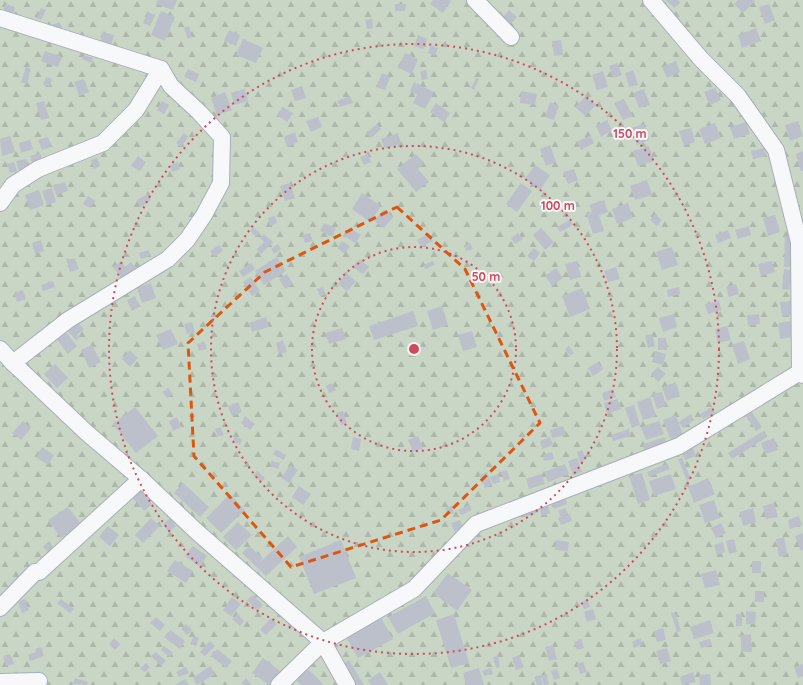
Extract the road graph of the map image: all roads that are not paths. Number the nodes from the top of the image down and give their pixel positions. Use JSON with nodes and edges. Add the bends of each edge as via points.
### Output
{"nodes":[{"id":1,"x":475,"y":0,"type":"edge"},
{"id":2,"x":651,"y":0,"type":"edge"},
{"id":3,"x":0,"y":18,"type":"edge"},
{"id":4,"x":511,"y":38,"type":"dead end"},
{"id":5,"x":161,"y":69,"type":"junction"},
{"id":6,"x":0,"y":203,"type":"edge"},
{"id":7,"x":801,"y":289,"type":"edge"},
{"id":8,"x":0,"y":349,"type":"edge"},
{"id":9,"x":13,"y":363,"type":"junction"},
{"id":10,"x":802,"y":374,"type":"edge"},
{"id":11,"x":141,"y":479,"type":"junction"},
{"id":12,"x":0,"y":608,"type":"edge"},
{"id":13,"x":323,"y":642,"type":"junction"},
{"id":14,"x":39,"y":681,"type":"dead end"},
{"id":15,"x":0,"y":682,"type":"edge"},
{"id":16,"x":279,"y":685,"type":"edge"},
{"id":17,"x":347,"y":685,"type":"edge"}],
"edges":[{"from":1,"to":4,"type":"street"},
{"from":2,"to":7,"type":"street","via":[[701,59],[738,96],[776,150],[799,242]]},
{"from":3,"to":5,"type":"street"},
{"from":5,"to":6,"type":"street","via":[[136,110],[103,143],[38,169],[13,185]]},
{"from":5,"to":9,"type":"street","via":[[171,86],[222,138],[221,183],[187,240],[168,259],[68,320]]},
{"from":7,"to":10,"type":"street"},
{"from":8,"to":9,"type":"street"},
{"from":9,"to":11,"type":"street","via":[[87,433]]},
{"from":10,"to":13,"type":"street","via":[[679,446],[476,524],[414,589]]},
{"from":11,"to":12,"type":"street","via":[[39,572],[35,572]]},
{"from":11,"to":13,"type":"street","via":[[196,532]]},
{"from":13,"to":16,"type":"street"},
{"from":13,"to":17,"type":"street"},
{"from":14,"to":15,"type":"street"}]}
